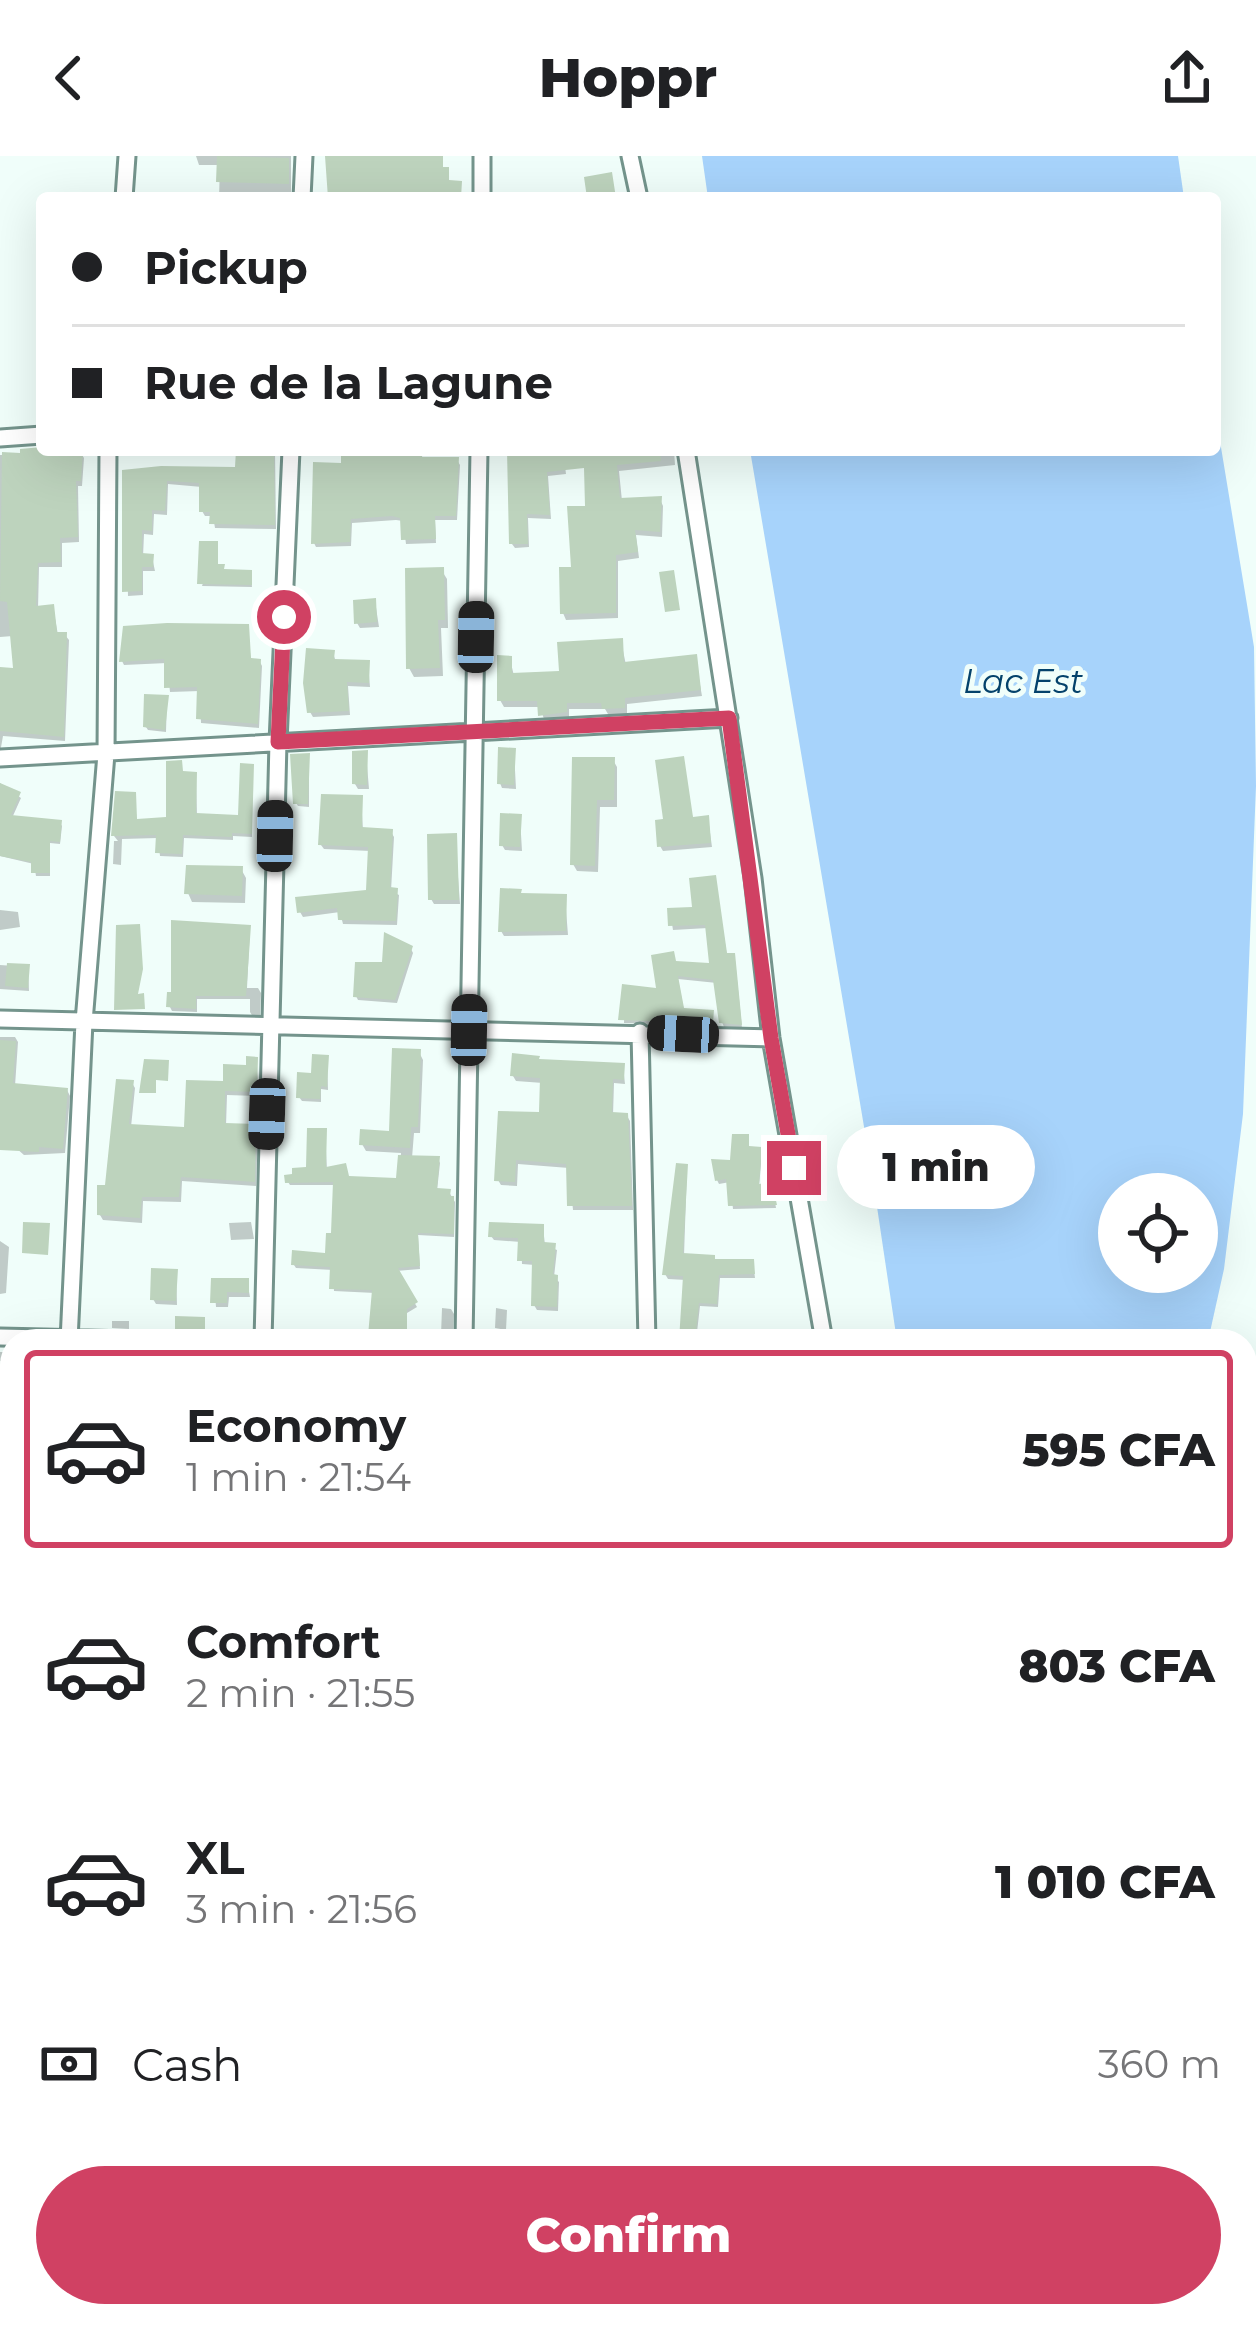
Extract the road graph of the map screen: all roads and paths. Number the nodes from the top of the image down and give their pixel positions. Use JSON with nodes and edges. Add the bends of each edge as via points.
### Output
{"nodes":[{"id":1,"x":127,"y":156,"type":"edge"},
{"id":2,"x":304,"y":156,"type":"edge"},
{"id":3,"x":482,"y":156,"type":"edge"},
{"id":4,"x":630,"y":156,"type":"edge"},
{"id":5,"x":124,"y":192,"type":"edge"},
{"id":6,"x":302,"y":192,"type":"edge"},
{"id":7,"x":482,"y":192,"type":"edge"},
{"id":8,"x":638,"y":192,"type":"edge"},
{"id":9,"x":36,"y":435,"type":"edge"},
{"id":10,"x":0,"y":438,"type":"edge"},
{"id":11,"x":108,"y":456,"type":"edge"},
{"id":12,"x":291,"y":456,"type":"edge"},
{"id":13,"x":479,"y":456,"type":"edge"},
{"id":14,"x":687,"y":456,"type":"edge"},
{"id":15,"x":729,"y":718,"type":"junction"},
{"id":16,"x":475,"y":731,"type":"junction"},
{"id":17,"x":278,"y":742,"type":"junction"},
{"id":18,"x":106,"y":754,"type":"junction"},
{"id":19,"x":0,"y":758,"type":"edge"},
{"id":20,"x":0,"y":1019,"type":"edge"},
{"id":21,"x":84,"y":1022,"type":"junction"},
{"id":22,"x":270,"y":1025,"type":"junction"},
{"id":23,"x":469,"y":1030,"type":"junction"},
{"id":24,"x":640,"y":1032,"type":"junction"},
{"id":25,"x":771,"y":1038,"type":"junction"},
{"id":26,"x":70,"y":1329,"type":"edge"},
{"id":27,"x":263,"y":1329,"type":"edge"},
{"id":28,"x":464,"y":1329,"type":"edge"},
{"id":29,"x":647,"y":1329,"type":"edge"},
{"id":30,"x":822,"y":1329,"type":"edge"}],
"edges":[{"from":1,"to":5,"type":"street"},
{"from":2,"to":6,"type":"street"},
{"from":3,"to":7,"type":"street"},
{"from":4,"to":8,"type":"street"},
{"from":9,"to":10,"type":"street"},
{"from":11,"to":18,"type":"street"},
{"from":12,"to":17,"type":"street"},
{"from":13,"to":16,"type":"street"},
{"from":14,"to":15,"type":"street"},
{"from":15,"to":16,"type":"street"},
{"from":15,"to":25,"type":"street"},
{"from":16,"to":17,"type":"street"},
{"from":16,"to":23,"type":"street"},
{"from":17,"to":18,"type":"street"},
{"from":17,"to":22,"type":"street"},
{"from":18,"to":19,"type":"street"},
{"from":18,"to":21,"type":"street"},
{"from":20,"to":21,"type":"street"},
{"from":21,"to":22,"type":"street"},
{"from":21,"to":26,"type":"street"},
{"from":22,"to":23,"type":"street"},
{"from":22,"to":27,"type":"street"},
{"from":23,"to":24,"type":"street"},
{"from":23,"to":28,"type":"street"},
{"from":24,"to":25,"type":"street"},
{"from":24,"to":29,"type":"street"},
{"from":25,"to":30,"type":"street"}]}
